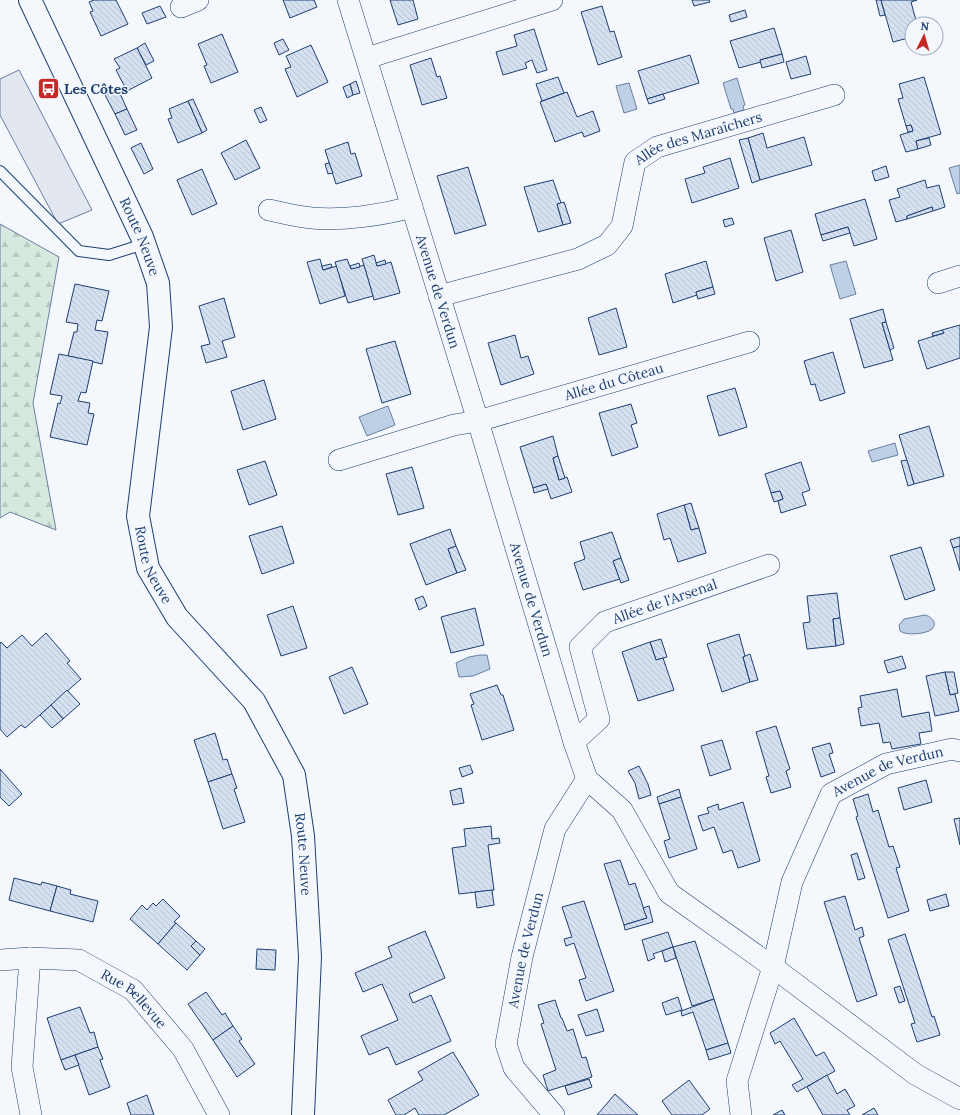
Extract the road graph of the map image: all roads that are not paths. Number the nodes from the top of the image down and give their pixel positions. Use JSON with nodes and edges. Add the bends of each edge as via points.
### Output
{"nodes":[{"id":1,"x":30,"y":0,"type":"edge"},
{"id":2,"x":348,"y":0,"type":"edge"},
{"id":3,"x":552,"y":0,"type":"edge"},
{"id":4,"x":367,"y":58,"type":"junction"},
{"id":5,"x":834,"y":95,"type":"dead end"},
{"id":6,"x":0,"y":171,"type":"edge"},
{"id":7,"x":412,"y":207,"type":"junction"},
{"id":8,"x":269,"y":210,"type":"dead end"},
{"id":9,"x":144,"y":244,"type":"junction"},
{"id":10,"x":960,"y":276,"type":"edge"},
{"id":11,"x":938,"y":283,"type":"dead end"},
{"id":12,"x":439,"y":296,"type":"junction"},
{"id":13,"x":749,"y":342,"type":"dead end"},
{"id":14,"x":478,"y":421,"type":"junction"},
{"id":15,"x":339,"y":460,"type":"dead end"},
{"id":16,"x":769,"y":565,"type":"dead end"},
{"id":17,"x":574,"y":742,"type":"junction"},
{"id":18,"x":960,"y":751,"type":"edge"},
{"id":19,"x":586,"y":779,"type":"junction"},
{"id":20,"x":30,"y":958,"type":"junction"},
{"id":21,"x":0,"y":960,"type":"edge"},
{"id":22,"x":773,"y":967,"type":"junction"},
{"id":23,"x":960,"y":1099,"type":"edge"},
{"id":24,"x":31,"y":1115,"type":"edge"},
{"id":25,"x":219,"y":1115,"type":"edge"},
{"id":26,"x":303,"y":1115,"type":"edge"},
{"id":27,"x":554,"y":1115,"type":"edge"},
{"id":28,"x":741,"y":1115,"type":"edge"}],
"edges":[{"from":1,"to":9,"type":"street","name":"Route Neuve"},
{"from":2,"to":4,"type":"street","name":"Avenue de Verdun"},
{"from":3,"to":4,"type":"street"},
{"from":4,"to":7,"type":"street","name":"Avenue de Verdun"},
{"from":5,"to":12,"type":"street","name":"Allée des Maraîchers","via":[[657,148],[635,162],[622,226],[607,245],[578,259]]},
{"from":6,"to":9,"type":"lane","via":[[79,251],[109,255]]},
{"from":7,"to":8,"type":"street","via":[[388,214],[351,218],[312,218]]},
{"from":7,"to":12,"type":"street","name":"Avenue de Verdun"},
{"from":9,"to":26,"type":"street","name":"Route Neuve","via":[[158,283],[161,327],[138,516],[148,568],[176,618],[254,702],[294,775],[303,836],[310,958]]},
{"from":10,"to":11,"type":"street"},
{"from":12,"to":14,"type":"street","name":"Avenue de Verdun"},
{"from":13,"to":14,"type":"street","name":"Allée du Côteau"},
{"from":14,"to":15,"type":"street","via":[[454,425]]},
{"from":14,"to":17,"type":"street","name":"Avenue de Verdun"},
{"from":16,"to":17,"type":"street","name":"Allée de l'Arsenal","via":[[606,622],[580,647],[599,719]]},
{"from":17,"to":19,"type":"street","name":"Avenue de Verdun"},
{"from":18,"to":22,"type":"street","name":"Avenue de Verdun","via":[[952,749],[886,764],[831,794],[792,882]]},
{"from":19,"to":22,"type":"street","via":[[622,810],[669,893]]},
{"from":19,"to":27,"type":"street","name":"Avenue de Verdun","via":[[555,829],[522,958],[506,1044],[514,1068]]},
{"from":20,"to":21,"type":"street","name":"Rue Bellevue"},
{"from":20,"to":24,"type":"street","via":[[22,1067]]},
{"from":20,"to":25,"type":"street","name":"Rue Bellevue","via":[[79,960],[132,990],[183,1049]]},
{"from":22,"to":23,"type":"street","via":[[915,1074]]},
{"from":22,"to":28,"type":"street","name":"Avenue de Verdun","via":[[737,1082]]}]}
